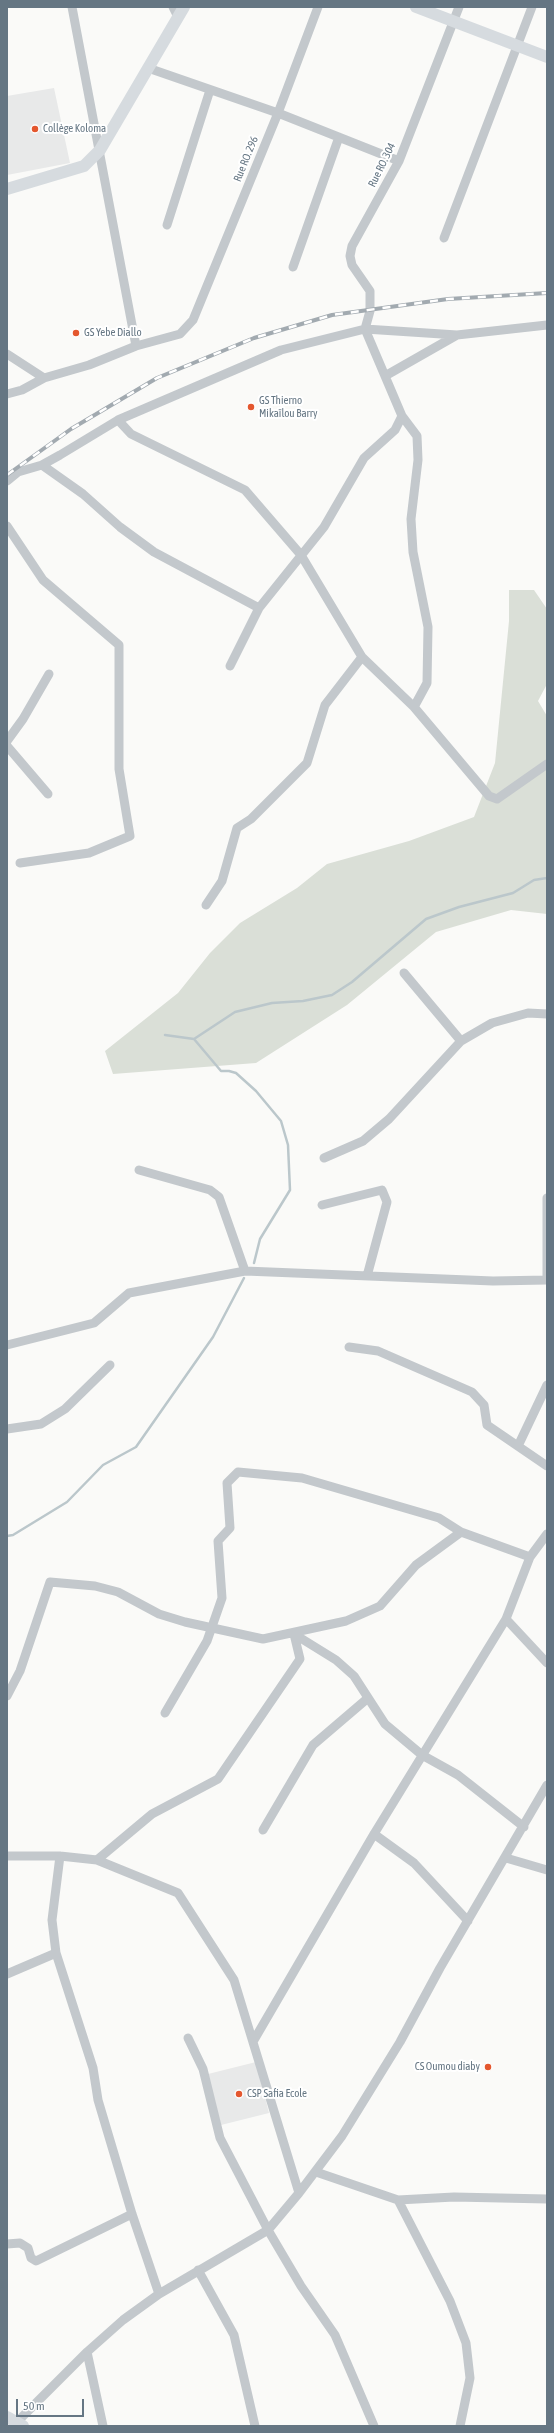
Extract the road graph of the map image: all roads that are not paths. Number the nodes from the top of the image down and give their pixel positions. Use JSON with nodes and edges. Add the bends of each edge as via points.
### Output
{"nodes":[{"id":1,"x":72,"y":7,"type":"edge"},
{"id":2,"x":318,"y":7,"type":"edge"},
{"id":3,"x":416,"y":7,"type":"edge"},
{"id":4,"x":459,"y":7,"type":"edge"},
{"id":5,"x":532,"y":7,"type":"edge"},
{"id":6,"x":178,"y":10,"type":"edge"},
{"id":7,"x":453,"y":21,"type":"junction"},
{"id":8,"x":517,"y":45,"type":"junction"},
{"id":9,"x":547,"y":57,"type":"edge"},
{"id":10,"x":148,"y":68,"type":"junction"},
{"id":11,"x":210,"y":90,"type":"junction"},
{"id":12,"x":278,"y":113,"type":"junction"},
{"id":13,"x":339,"y":137,"type":"junction"},
{"id":14,"x":100,"y":150,"type":"junction"},
{"id":15,"x":399,"y":161,"type":"junction"},
{"id":16,"x":7,"y":189,"type":"edge"},
{"id":17,"x":167,"y":225,"type":"dead end"},
{"id":18,"x":444,"y":238,"type":"dead end"},
{"id":19,"x":293,"y":267,"type":"dead end"},
{"id":20,"x":547,"y":325,"type":"edge"},
{"id":21,"x":365,"y":329,"type":"junction"},
{"id":22,"x":457,"y":336,"type":"junction"},
{"id":23,"x":136,"y":346,"type":"junction"},
{"id":24,"x":7,"y":354,"type":"edge"},
{"id":25,"x":385,"y":376,"type":"junction"},
{"id":26,"x":44,"y":378,"type":"junction"},
{"id":27,"x":7,"y":394,"type":"edge"},
{"id":28,"x":402,"y":416,"type":"junction"},
{"id":29,"x":118,"y":420,"type":"junction"},
{"id":30,"x":42,"y":465,"type":"junction"},
{"id":31,"x":7,"y":481,"type":"edge"},
{"id":32,"x":7,"y":526,"type":"edge"},
{"id":33,"x":300,"y":555,"type":"junction"},
{"id":34,"x":259,"y":608,"type":"junction"},
{"id":35,"x":362,"y":657,"type":"junction"},
{"id":36,"x":230,"y":666,"type":"dead end"},
{"id":37,"x":49,"y":674,"type":"dead end"},
{"id":38,"x":414,"y":707,"type":"junction"},
{"id":39,"x":7,"y":741,"type":"edge"},
{"id":40,"x":7,"y":746,"type":"edge"},
{"id":41,"x":547,"y":764,"type":"edge"},
{"id":42,"x":48,"y":794,"type":"dead end"},
{"id":43,"x":20,"y":863,"type":"dead end"},
{"id":44,"x":206,"y":905,"type":"dead end"},
{"id":45,"x":404,"y":973,"type":"dead end"},
{"id":46,"x":547,"y":1014,"type":"edge"},
{"id":47,"x":461,"y":1041,"type":"junction"},
{"id":48,"x":324,"y":1158,"type":"dead end"},
{"id":49,"x":139,"y":1170,"type":"dead end"},
{"id":50,"x":547,"y":1198,"type":"edge"},
{"id":51,"x":322,"y":1205,"type":"dead end"},
{"id":52,"x":245,"y":1271,"type":"junction"},
{"id":53,"x":367,"y":1276,"type":"junction"},
{"id":54,"x":547,"y":1279,"type":"edge"},
{"id":55,"x":7,"y":1345,"type":"edge"},
{"id":56,"x":349,"y":1347,"type":"dead end"},
{"id":57,"x":110,"y":1364,"type":"dead end"},
{"id":58,"x":547,"y":1385,"type":"edge"},
{"id":59,"x":7,"y":1429,"type":"edge"},
{"id":60,"x":518,"y":1446,"type":"junction"},
{"id":61,"x":547,"y":1466,"type":"edge"},
{"id":62,"x":461,"y":1532,"type":"junction"},
{"id":63,"x":547,"y":1534,"type":"edge"},
{"id":64,"x":530,"y":1558,"type":"junction"},
{"id":65,"x":506,"y":1619,"type":"junction"},
{"id":66,"x":209,"y":1629,"type":"junction"},
{"id":67,"x":294,"y":1634,"type":"junction"},
{"id":68,"x":547,"y":1663,"type":"edge"},
{"id":69,"x":7,"y":1696,"type":"edge"},
{"id":70,"x":368,"y":1698,"type":"junction"},
{"id":71,"x":165,"y":1714,"type":"dead end"},
{"id":72,"x":422,"y":1755,"type":"junction"},
{"id":73,"x":547,"y":1785,"type":"edge"},
{"id":74,"x":524,"y":1827,"type":"junction"},
{"id":75,"x":263,"y":1830,"type":"dead end"},
{"id":76,"x":374,"y":1834,"type":"junction"},
{"id":77,"x":7,"y":1856,"type":"edge"},
{"id":78,"x":60,"y":1856,"type":"junction"},
{"id":79,"x":506,"y":1858,"type":"junction"},
{"id":80,"x":97,"y":1860,"type":"junction"},
{"id":81,"x":547,"y":1870,"type":"edge"},
{"id":82,"x":468,"y":1921,"type":"junction"},
{"id":83,"x":56,"y":1953,"type":"junction"},
{"id":84,"x":7,"y":1974,"type":"edge"},
{"id":85,"x":188,"y":2038,"type":"dead end"},
{"id":86,"x":254,"y":2040,"type":"junction"},
{"id":87,"x":316,"y":2172,"type":"junction"},
{"id":88,"x":299,"y":2193,"type":"junction"},
{"id":89,"x":547,"y":2199,"type":"edge"},
{"id":90,"x":398,"y":2200,"type":"junction"},
{"id":91,"x":132,"y":2214,"type":"junction"},
{"id":92,"x":268,"y":2230,"type":"junction"},
{"id":93,"x":7,"y":2244,"type":"edge"},
{"id":94,"x":198,"y":2270,"type":"junction"},
{"id":95,"x":159,"y":2294,"type":"junction"},
{"id":96,"x":87,"y":2352,"type":"junction"},
{"id":97,"x":15,"y":2422,"type":"edge"},
{"id":98,"x":103,"y":2426,"type":"edge"},
{"id":99,"x":255,"y":2426,"type":"edge"},
{"id":100,"x":374,"y":2426,"type":"edge"},
{"id":101,"x":460,"y":2426,"type":"edge"}],
"edges":[{"from":1,"to":14,"type":"street"},
{"from":2,"to":12,"type":"street","name":"Rue RO. 296"},
{"from":3,"to":7,"type":"street"},
{"from":4,"to":7,"type":"street","name":"Rue RO. 304"},
{"from":5,"to":8,"type":"street"},
{"from":6,"to":10,"type":"street"},
{"from":7,"to":8,"type":"street"},
{"from":7,"to":15,"type":"street","name":"Rue RO. 304"},
{"from":8,"to":9,"type":"street"},
{"from":8,"to":18,"type":"street"},
{"from":10,"to":11,"type":"street"},
{"from":10,"to":14,"type":"street"},
{"from":11,"to":12,"type":"street"},
{"from":11,"to":17,"type":"street"},
{"from":12,"to":13,"type":"street"},
{"from":12,"to":23,"type":"street","name":"Rue RO. 296","via":[[193,320],[180,334]]},
{"from":13,"to":15,"type":"street"},
{"from":13,"to":19,"type":"street"},
{"from":14,"to":16,"type":"street","via":[[84,166]]},
{"from":14,"to":23,"type":"street"},
{"from":15,"to":21,"type":"street","name":"Rue RO. 304","via":[[351,251],[352,265],[370,291],[370,311]]},
{"from":20,"to":22,"type":"street"},
{"from":21,"to":22,"type":"street"},
{"from":21,"to":25,"type":"street"},
{"from":21,"to":29,"type":"street","via":[[281,350]]},
{"from":22,"to":25,"type":"street"},
{"from":23,"to":26,"type":"street","via":[[89,365]]},
{"from":24,"to":26,"type":"street"},
{"from":25,"to":28,"type":"street"},
{"from":26,"to":27,"type":"street","via":[[22,390]]},
{"from":28,"to":33,"type":"street","via":[[395,430],[364,458],[324,527]]},
{"from":28,"to":38,"type":"street","via":[[417,436],[418,460],[411,519],[413,552],[428,627],[427,683]]},
{"from":29,"to":30,"type":"street"},
{"from":29,"to":33,"type":"street","via":[[131,434],[246,490]]},
{"from":30,"to":31,"type":"street","via":[[18,472]]},
{"from":30,"to":34,"type":"street","via":[[83,494],[120,527],[154,552]]},
{"from":32,"to":43,"type":"street","via":[[43,580],[119,645],[119,769],[130,836],[89,853]]},
{"from":33,"to":34,"type":"street"},
{"from":33,"to":35,"type":"street"},
{"from":34,"to":36,"type":"street"},
{"from":35,"to":38,"type":"street"},
{"from":35,"to":44,"type":"street","via":[[325,706],[307,763],[251,819],[237,828],[222,881]]},
{"from":37,"to":39,"type":"street"},
{"from":38,"to":41,"type":"street","via":[[489,796],[497,799]]},
{"from":40,"to":42,"type":"street"},
{"from":45,"to":47,"type":"street"},
{"from":46,"to":47,"type":"street","via":[[528,1013],[492,1023]]},
{"from":47,"to":48,"type":"street","via":[[389,1119],[363,1141]]},
{"from":49,"to":52,"type":"street","via":[[210,1190],[219,1198]]},
{"from":50,"to":54,"type":"street"},
{"from":51,"to":53,"type":"street","via":[[382,1190],[387,1202]]},
{"from":52,"to":53,"type":"street"},
{"from":52,"to":55,"type":"street","via":[[129,1293],[94,1323]]},
{"from":53,"to":54,"type":"street","via":[[493,1281]]},
{"from":56,"to":60,"type":"street","via":[[378,1351],[472,1392],[484,1405],[487,1425]]},
{"from":57,"to":59,"type":"street","via":[[65,1410],[41,1424]]},
{"from":58,"to":60,"type":"street"},
{"from":60,"to":61,"type":"street"},
{"from":62,"to":64,"type":"street"},
{"from":62,"to":66,"type":"street","via":[[439,1518],[302,1478],[238,1472],[227,1483],[230,1528],[218,1542],[222,1598]]},
{"from":62,"to":67,"type":"street","via":[[416,1565],[380,1606],[346,1621]]},
{"from":63,"to":64,"type":"street"},
{"from":64,"to":65,"type":"street"},
{"from":65,"to":68,"type":"street"},
{"from":65,"to":72,"type":"street"},
{"from":66,"to":67,"type":"street","via":[[263,1639]]},
{"from":66,"to":69,"type":"street","via":[[159,1614],[118,1592],[95,1586],[50,1582],[20,1671]]},
{"from":66,"to":71,"type":"street","via":[[207,1641]]},
{"from":67,"to":70,"type":"street","via":[[354,1676]]},
{"from":67,"to":80,"type":"street","via":[[300,1659],[218,1780],[152,1814]]},
{"from":70,"to":72,"type":"street","via":[[385,1724]]},
{"from":70,"to":75,"type":"street","via":[[313,1745]]},
{"from":72,"to":74,"type":"street","via":[[458,1775]]},
{"from":72,"to":76,"type":"street"},
{"from":73,"to":74,"type":"street"},
{"from":74,"to":79,"type":"street"},
{"from":76,"to":82,"type":"street","via":[[414,1864]]},
{"from":76,"to":86,"type":"street"},
{"from":77,"to":78,"type":"street"},
{"from":78,"to":80,"type":"street"},
{"from":78,"to":83,"type":"street","via":[[52,1920]]},
{"from":79,"to":81,"type":"street"},
{"from":79,"to":82,"type":"street"},
{"from":80,"to":86,"type":"street","via":[[178,1893],[234,1980]]},
{"from":82,"to":87,"type":"street","via":[[400,2042],[342,2136]]},
{"from":83,"to":84,"type":"street"},
{"from":83,"to":91,"type":"street","via":[[93,2068],[98,2100]]},
{"from":85,"to":92,"type":"street","via":[[203,2069],[220,2138]]},
{"from":86,"to":88,"type":"street"},
{"from":87,"to":88,"type":"street"},
{"from":87,"to":90,"type":"street"},
{"from":88,"to":92,"type":"street"},
{"from":89,"to":90,"type":"street","via":[[454,2197]]},
{"from":90,"to":101,"type":"street","via":[[450,2301],[466,2343],[470,2378]]},
{"from":91,"to":93,"type":"street","via":[[36,2261],[31,2258],[28,2248],[20,2243]]},
{"from":91,"to":95,"type":"street"},
{"from":92,"to":94,"type":"street"},
{"from":92,"to":100,"type":"street","via":[[334,2335]]},
{"from":94,"to":95,"type":"street"},
{"from":94,"to":99,"type":"street","via":[[234,2336]]},
{"from":95,"to":96,"type":"street","via":[[123,2320]]},
{"from":96,"to":97,"type":"street"},
{"from":96,"to":98,"type":"street"}]}
